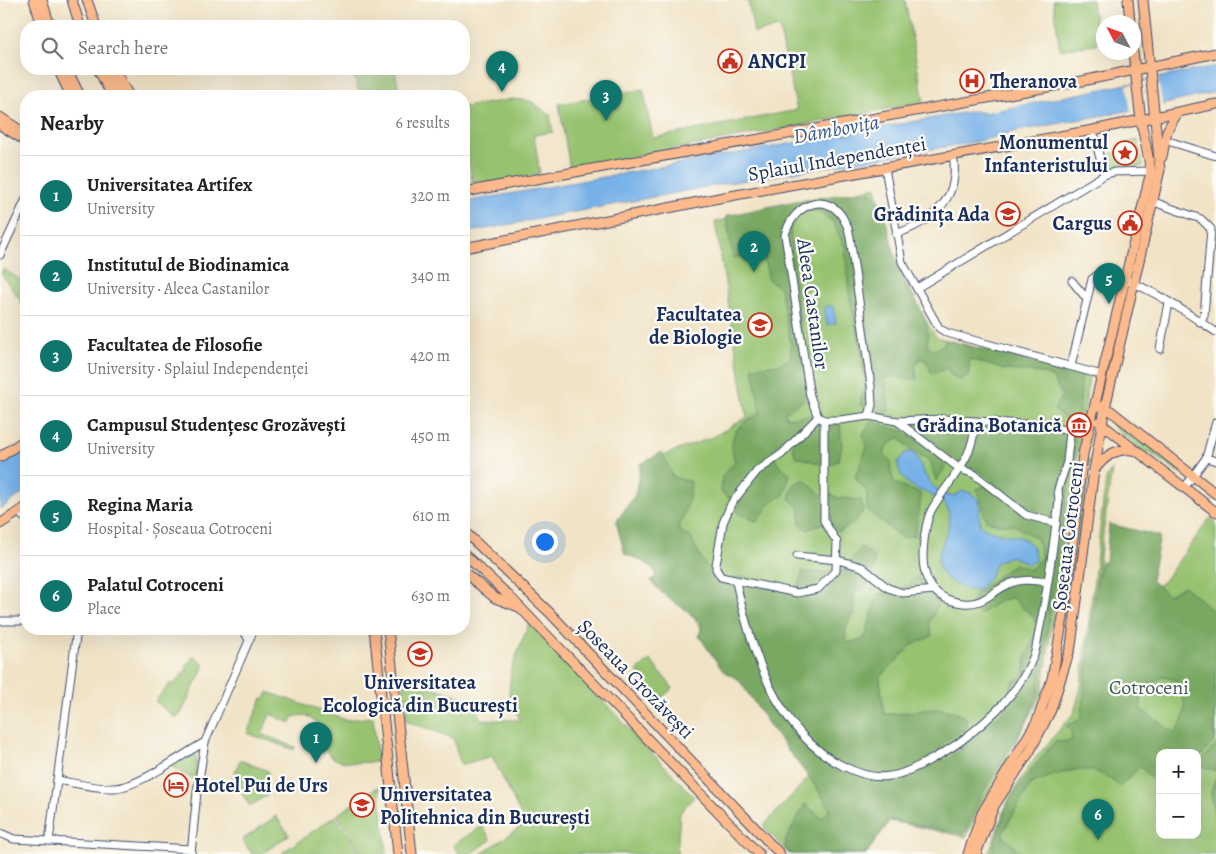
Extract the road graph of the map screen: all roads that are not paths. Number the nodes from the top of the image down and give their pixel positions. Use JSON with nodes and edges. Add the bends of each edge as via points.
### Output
{"nodes":[{"id":1,"x":34,"y":0,"type":"edge"},
{"id":2,"x":42,"y":0,"type":"edge"},
{"id":3,"x":72,"y":0,"type":"edge"},
{"id":4,"x":81,"y":0,"type":"edge"},
{"id":5,"x":87,"y":0,"type":"edge"},
{"id":6,"x":1128,"y":0,"type":"edge"},
{"id":7,"x":1143,"y":0,"type":"edge"},
{"id":8,"x":1129,"y":15,"type":"edge"},
{"id":9,"x":40,"y":20,"type":"edge"},
{"id":10,"x":48,"y":20,"type":"edge"},
{"id":11,"x":78,"y":20,"type":"edge"},
{"id":12,"x":87,"y":20,"type":"edge"},
{"id":13,"x":94,"y":20,"type":"edge"},
{"id":14,"x":1216,"y":53,"type":"edge"},
{"id":15,"x":1134,"y":60,"type":"edge"},
{"id":16,"x":1149,"y":67,"type":"junction"},
{"id":17,"x":1135,"y":70,"type":"junction"},
{"id":18,"x":61,"y":75,"type":"edge"},
{"id":19,"x":70,"y":75,"type":"edge"},
{"id":20,"x":101,"y":75,"type":"edge"},
{"id":21,"x":110,"y":75,"type":"edge"},
{"id":22,"x":117,"y":75,"type":"edge"},
{"id":23,"x":69,"y":90,"type":"edge"},
{"id":24,"x":77,"y":90,"type":"edge"},
{"id":25,"x":109,"y":90,"type":"edge"},
{"id":26,"x":118,"y":90,"type":"edge"},
{"id":27,"x":126,"y":90,"type":"edge"},
{"id":28,"x":1216,"y":104,"type":"edge"},
{"id":29,"x":1177,"y":113,"type":"junction"},
{"id":30,"x":1155,"y":115,"type":"junction"},
{"id":31,"x":0,"y":117,"type":"edge"},
{"id":32,"x":1141,"y":118,"type":"junction"},
{"id":33,"x":0,"y":125,"type":"edge"},
{"id":34,"x":20,"y":130,"type":"edge"},
{"id":35,"x":1093,"y":130,"type":"junction"},
{"id":36,"x":20,"y":137,"type":"edge"},
{"id":37,"x":1165,"y":140,"type":"junction"},
{"id":38,"x":953,"y":156,"type":"junction"},
{"id":39,"x":1216,"y":156,"type":"edge"},
{"id":40,"x":885,"y":168,"type":"junction"},
{"id":41,"x":1155,"y":170,"type":"junction"},
{"id":42,"x":1104,"y":175,"type":"junction"},
{"id":43,"x":470,"y":191,"type":"edge"},
{"id":44,"x":1154,"y":202,"type":"junction"},
{"id":45,"x":20,"y":212,"type":"edge"},
{"id":46,"x":896,"y":234,"type":"junction"},
{"id":47,"x":470,"y":247,"type":"edge"},
{"id":48,"x":0,"y":255,"type":"edge"},
{"id":49,"x":1072,"y":280,"type":"dead end"},
{"id":50,"x":1124,"y":280,"type":"junction"},
{"id":51,"x":1135,"y":284,"type":"junction"},
{"id":52,"x":917,"y":288,"type":"junction"},
{"id":53,"x":1087,"y":299,"type":"junction"},
{"id":54,"x":1169,"y":303,"type":"junction"},
{"id":55,"x":1200,"y":322,"type":"junction"},
{"id":56,"x":1216,"y":332,"type":"edge"},
{"id":57,"x":1160,"y":348,"type":"dead end"},
{"id":58,"x":1071,"y":366,"type":"junction"},
{"id":59,"x":1102,"y":375,"type":"junction"},
{"id":60,"x":1094,"y":405,"type":"junction"},
{"id":61,"x":1105,"y":408,"type":"junction"},
{"id":62,"x":869,"y":416,"type":"junction"},
{"id":63,"x":821,"y":419,"type":"junction"},
{"id":64,"x":1091,"y":420,"type":"junction"},
{"id":65,"x":897,"y":421,"type":"junction"},
{"id":66,"x":975,"y":422,"type":"junction"},
{"id":67,"x":1103,"y":422,"type":"junction"},
{"id":68,"x":1216,"y":422,"type":"edge"},
{"id":69,"x":1070,"y":431,"type":"junction"},
{"id":70,"x":1082,"y":433,"type":"dead end"},
{"id":71,"x":20,"y":443,"type":"edge"},
{"id":72,"x":1140,"y":452,"type":"junction"},
{"id":73,"x":0,"y":457,"type":"edge"},
{"id":74,"x":1206,"y":458,"type":"junction"},
{"id":75,"x":1216,"y":461,"type":"edge"},
{"id":76,"x":960,"y":468,"type":"junction"},
{"id":77,"x":1094,"y":470,"type":"junction"},
{"id":78,"x":1194,"y":476,"type":"junction"},
{"id":79,"x":1186,"y":487,"type":"junction"},
{"id":80,"x":1216,"y":494,"type":"edge"},
{"id":81,"x":20,"y":511,"type":"edge"},
{"id":82,"x":1216,"y":512,"type":"edge"},
{"id":83,"x":1056,"y":523,"type":"junction"},
{"id":84,"x":0,"y":524,"type":"edge"},
{"id":85,"x":470,"y":537,"type":"edge"},
{"id":86,"x":470,"y":545,"type":"edge"},
{"id":87,"x":797,"y":556,"type":"dead end"},
{"id":88,"x":470,"y":560,"type":"edge"},
{"id":89,"x":838,"y":560,"type":"junction"},
{"id":90,"x":470,"y":577,"type":"edge"},
{"id":91,"x":736,"y":582,"type":"junction"},
{"id":92,"x":1047,"y":582,"type":"junction"},
{"id":93,"x":934,"y":590,"type":"junction"},
{"id":94,"x":520,"y":607,"type":"junction"},
{"id":95,"x":549,"y":612,"type":"junction"},
{"id":96,"x":0,"y":621,"type":"edge"},
{"id":97,"x":20,"y":621,"type":"edge"},
{"id":98,"x":76,"y":635,"type":"edge"},
{"id":99,"x":247,"y":635,"type":"edge"},
{"id":100,"x":252,"y":635,"type":"edge"},
{"id":101,"x":371,"y":635,"type":"edge"},
{"id":102,"x":375,"y":635,"type":"edge"},
{"id":103,"x":389,"y":635,"type":"edge"},
{"id":104,"x":250,"y":640,"type":"junction"},
{"id":105,"x":377,"y":652,"type":"junction"},
{"id":106,"x":205,"y":742,"type":"junction"},
{"id":107,"x":185,"y":753,"type":"junction"},
{"id":108,"x":200,"y":765,"type":"junction"},
{"id":109,"x":57,"y":780,"type":"junction"},
{"id":110,"x":0,"y":833,"type":"edge"},
{"id":111,"x":49,"y":841,"type":"junction"},
{"id":112,"x":191,"y":851,"type":"edge"},
{"id":113,"x":398,"y":854,"type":"edge"},
{"id":114,"x":412,"y":854,"type":"edge"},
{"id":115,"x":759,"y":854,"type":"edge"},
{"id":116,"x":780,"y":854,"type":"edge"},
{"id":117,"x":968,"y":854,"type":"edge"},
{"id":118,"x":976,"y":854,"type":"edge"}],
"edges":[{"from":1,"to":9,"type":"main road"},
{"from":2,"to":10,"type":"main road"},
{"from":3,"to":11,"type":"main road"},
{"from":4,"to":12,"type":"main road"},
{"from":5,"to":13,"type":"main road"},
{"from":6,"to":8,"type":"main road"},
{"from":7,"to":16,"type":"main road","name":"Șoseaua Cotroceni"},
{"from":14,"to":16,"type":"main road","name":"Splaiul Independenței"},
{"from":15,"to":17,"type":"main road","name":"Șoseaua Cotroceni"},
{"from":16,"to":17,"type":"main road","name":"Splaiul Independenței"},
{"from":16,"to":30,"type":"main road","name":"Șoseaua Cotroceni"},
{"from":17,"to":32,"type":"main road","name":"Șoseaua Cotroceni"},
{"from":17,"to":43,"type":"main road","name":"Splaiul Independenței"},
{"from":18,"to":23,"type":"main road"},
{"from":19,"to":24,"type":"main road"},
{"from":20,"to":25,"type":"main road"},
{"from":21,"to":26,"type":"main road"},
{"from":22,"to":27,"type":"main road"},
{"from":28,"to":29,"type":"main road","name":"Splaiul Independenței"},
{"from":29,"to":30,"type":"main road","name":"Splaiul Independenței"},
{"from":29,"to":37,"type":"main road"},
{"from":30,"to":32,"type":"main road","name":"Splaiul Independenței"},
{"from":30,"to":41,"type":"main road","name":"Șoseaua Cotroceni"},
{"from":31,"to":34,"type":"main road"},
{"from":32,"to":35,"type":"main road","name":"Splaiul Independenței"},
{"from":32,"to":41,"type":"main road","name":"Șoseaua Cotroceni"},
{"from":33,"to":36,"type":"main road"},
{"from":35,"to":38,"type":"main road","name":"Splaiul Independenței"},
{"from":35,"to":42,"type":"street"},
{"from":37,"to":39,"type":"street"},
{"from":37,"to":41,"type":"main road"},
{"from":38,"to":40,"type":"main road","name":"Splaiul Independenței"},
{"from":38,"to":46,"type":"street","via":[[955,179],[945,201],[924,221]]},
{"from":40,"to":46,"type":"street"},
{"from":40,"to":47,"type":"main road","name":"Splaiul Independenței"},
{"from":41,"to":42,"type":"street"},
{"from":41,"to":44,"type":"main road","name":"Șoseaua Cotroceni"},
{"from":41,"to":50,"type":"main road","name":"Șoseaua Cotroceni"},
{"from":42,"to":52,"type":"street"},
{"from":44,"to":51,"type":"main road","name":"Șoseaua Cotroceni"},
{"from":44,"to":55,"type":"street","via":[[1201,219],[1211,229],[1204,316]]},
{"from":45,"to":48,"type":"street"},
{"from":46,"to":52,"type":"street","via":[[902,262]]},
{"from":49,"to":53,"type":"street"},
{"from":50,"to":51,"type":"street"},
{"from":50,"to":53,"type":"street","via":[[1092,278]]},
{"from":50,"to":59,"type":"main road","name":"Șoseaua Cotroceni"},
{"from":51,"to":54,"type":"street"},
{"from":51,"to":61,"type":"main road","name":"Șoseaua Cotroceni"},
{"from":52,"to":58,"type":"street","via":[[942,331]]},
{"from":53,"to":58,"type":"street"},
{"from":54,"to":55,"type":"street"},
{"from":54,"to":57,"type":"street"},
{"from":55,"to":56,"type":"street"},
{"from":58,"to":59,"type":"street"},
{"from":59,"to":60,"type":"main road","name":"Șoseaua Cotroceni"},
{"from":60,"to":61,"type":"main road"},
{"from":60,"to":64,"type":"main road","name":"Șoseaua Cotroceni"},
{"from":61,"to":67,"type":"main road","name":"Șoseaua Cotroceni"},
{"from":61,"to":78,"type":"main road"},
{"from":62,"to":63,"type":"street"},
{"from":62,"to":63,"type":"street","name":"Aleea Castanilor","via":[[872,386],[850,237],[840,214],[824,204],[812,204],[793,214],[785,235],[810,396]]},
{"from":62,"to":65,"type":"street"},
{"from":63,"to":89,"type":"street","name":"Aleea Castanilor","via":[[824,521],[837,542]]},
{"from":63,"to":91,"type":"street","via":[[782,454],[757,471],[731,504],[723,522],[716,569],[721,577]]},
{"from":64,"to":67,"type":"main road"},
{"from":64,"to":117,"type":"main road","name":"Șoseaua Cotroceni","via":[[1083,454],[1063,616],[1049,689],[1030,732],[987,802]]},
{"from":65,"to":66,"type":"street","via":[[943,418]]},
{"from":65,"to":76,"type":"street"},
{"from":66,"to":69,"type":"street","via":[[1038,425]]},
{"from":66,"to":76,"type":"street","via":[[975,439]]},
{"from":67,"to":72,"type":"main road"},
{"from":67,"to":77,"type":"main road","name":"Șoseaua Cotroceni"},
{"from":68,"to":74,"type":"street"},
{"from":69,"to":70,"type":"street"},
{"from":69,"to":83,"type":"street","via":[[1067,462],[1058,489]]},
{"from":71,"to":73,"type":"main road"},
{"from":72,"to":77,"type":"main road","via":[[1115,451]]},
{"from":72,"to":79,"type":"main road"},
{"from":74,"to":75,"type":"street"},
{"from":74,"to":78,"type":"street"},
{"from":76,"to":83,"type":"street","via":[[974,474],[1026,515]]},
{"from":76,"to":93,"type":"street","via":[[929,516],[925,532],[922,564],[926,579]]},
{"from":77,"to":118,"type":"main road","name":"Șoseaua Cotroceni","via":[[1075,619],[1060,689],[1038,737],[994,806]]},
{"from":78,"to":79,"type":"street"},
{"from":78,"to":80,"type":"main road"},
{"from":79,"to":82,"type":"main road"},
{"from":81,"to":84,"type":"main road"},
{"from":83,"to":92,"type":"street"},
{"from":85,"to":95,"type":"main road","name":"Șoseaua Grozăvești"},
{"from":86,"to":95,"type":"main road","via":[[515,587]]},
{"from":87,"to":89,"type":"street"},
{"from":88,"to":94,"type":"main road"},
{"from":89,"to":91,"type":"street","via":[[829,579],[808,593]]},
{"from":89,"to":93,"type":"street","via":[[862,567],[888,588],[903,593]]},
{"from":90,"to":94,"type":"main road","name":"Șoseaua Grozăvești","via":[[495,598]]},
{"from":91,"to":92,"type":"street","via":[[759,663],[784,710],[814,748],[852,770],[877,777],[892,776],[947,751],[1007,702],[1034,656]]},
{"from":92,"to":93,"type":"street","via":[[1019,581],[1003,586],[980,602],[962,603]]},
{"from":94,"to":115,"type":"main road","name":"Șoseaua Grozăvești"},
{"from":95,"to":116,"type":"main road","name":"Șoseaua Grozăvești"},
{"from":96,"to":97,"type":"street"},
{"from":98,"to":109,"type":"street"},
{"from":99,"to":104,"type":"street"},
{"from":100,"to":104,"type":"street"},
{"from":101,"to":105,"type":"main road"},
{"from":102,"to":105,"type":"main road"},
{"from":103,"to":114,"type":"main road"},
{"from":104,"to":106,"type":"street"},
{"from":105,"to":113,"type":"main road"},
{"from":106,"to":107,"type":"street"},
{"from":106,"to":108,"type":"street"},
{"from":107,"to":108,"type":"street","via":[[197,753]]},
{"from":107,"to":109,"type":"street","via":[[138,782],[125,786],[110,788]]},
{"from":108,"to":112,"type":"street"},
{"from":109,"to":111,"type":"street"},
{"from":110,"to":111,"type":"street","via":[[14,839]]},
{"from":111,"to":112,"type":"street"}]}
